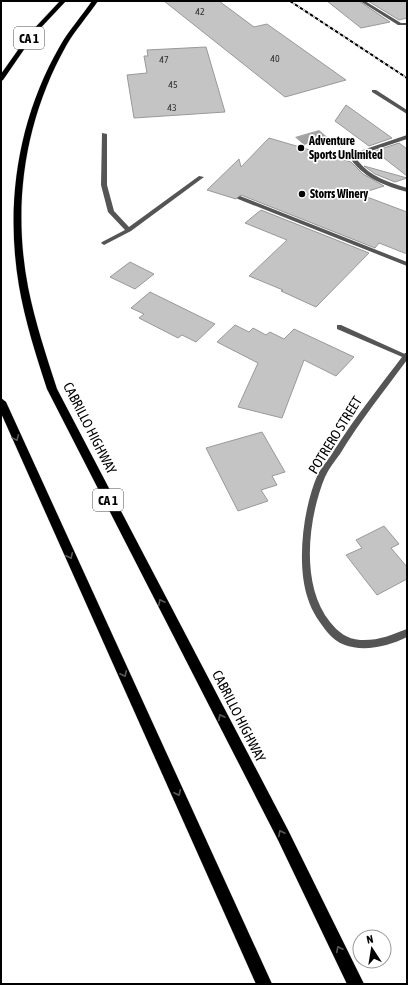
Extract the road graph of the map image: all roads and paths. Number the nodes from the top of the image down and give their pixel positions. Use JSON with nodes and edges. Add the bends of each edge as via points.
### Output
{"nodes":[{"id":1,"x":63,"y":1,"type":"edge"},
{"id":2,"x":95,"y":1,"type":"edge"},
{"id":3,"x":362,"y":1,"type":"edge"},
{"id":4,"x":407,"y":24,"type":"edge"},
{"id":5,"x":1,"y":79,"type":"edge"},
{"id":6,"x":374,"y":91,"type":"dead end"},
{"id":7,"x":26,"y":101,"type":"dead end"},
{"id":8,"x":407,"y":112,"type":"edge"},
{"id":9,"x":104,"y":134,"type":"dead end"},
{"id":10,"x":407,"y":138,"type":"edge"},
{"id":11,"x":201,"y":177,"type":"dead end"},
{"id":12,"x":407,"y":190,"type":"edge"},
{"id":13,"x":240,"y":198,"type":"dead end"},
{"id":14,"x":7,"y":219,"type":"dead end"},
{"id":15,"x":129,"y":230,"type":"junction"},
{"id":16,"x":104,"y":244,"type":"dead end"},
{"id":17,"x":407,"y":264,"type":"edge"},
{"id":18,"x":339,"y":326,"type":"dead end"},
{"id":19,"x":406,"y":356,"type":"edge"},
{"id":20,"x":1,"y":402,"type":"edge"},
{"id":21,"x":407,"y":633,"type":"edge"},
{"id":22,"x":264,"y":984,"type":"edge"},
{"id":23,"x":356,"y":984,"type":"edge"}],
"edges":[{"from":1,"to":5,"type":"highway","number":"CA 1","via":[[32,34]]},
{"from":2,"to":7,"type":"highway","number":"CA 1","via":[[59,42],[39,73]]},
{"from":3,"to":4,"type":"street","via":[[400,24]]},
{"from":6,"to":8,"type":"street"},
{"from":9,"to":15,"type":"street","via":[[104,185],[109,205],[111,212]]},
{"from":10,"to":12,"type":"street","via":[[356,154],[355,161],[363,173],[378,181]]},
{"from":11,"to":15,"type":"street"},
{"from":13,"to":17,"type":"street"},
{"from":23,"to":14,"type":"highway","name":"CABRILLO HIGHWAY","number":"CA 1","one_way":true,"via":[[283,835],[52,389],[37,355],[18,293]]},
{"from":15,"to":16,"type":"street"},
{"from":18,"to":19,"type":"street"},
{"from":19,"to":21,"type":"street","name":"POTRERO STREET","via":[[361,416],[322,476],[311,519],[306,558],[308,586],[323,623],[335,634],[350,642],[379,644]]},
{"from":20,"to":22,"type":"highway","one_way":true}]}
